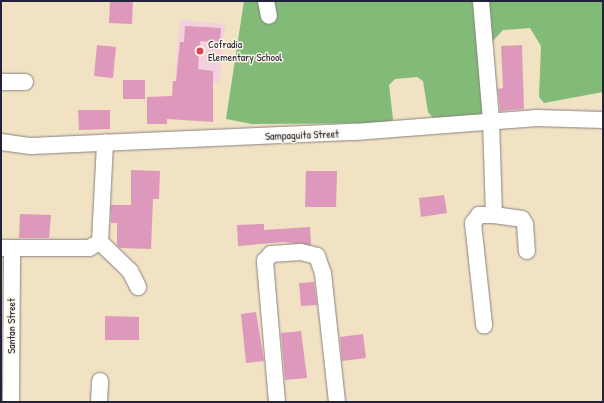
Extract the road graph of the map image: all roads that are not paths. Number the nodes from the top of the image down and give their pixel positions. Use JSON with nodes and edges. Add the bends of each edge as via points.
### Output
{"nodes":[{"id":1,"x":481,"y":1,"type":"edge"},
{"id":2,"x":1,"y":82,"type":"edge"},
{"id":3,"x":25,"y":82,"type":"dead end"},
{"id":4,"x":491,"y":120,"type":"junction"},
{"id":5,"x":603,"y":120,"type":"edge"},
{"id":6,"x":1,"y":142,"type":"edge"},
{"id":7,"x":105,"y":142,"type":"junction"},
{"id":8,"x":494,"y":215,"type":"junction"},
{"id":9,"x":100,"y":242,"type":"junction"},
{"id":10,"x":6,"y":249,"type":"edge"},
{"id":11,"x":527,"y":251,"type":"dead end"},
{"id":12,"x":138,"y":287,"type":"dead end"},
{"id":13,"x":484,"y":325,"type":"dead end"},
{"id":14,"x":100,"y":381,"type":"dead end"},
{"id":15,"x":11,"y":402,"type":"edge"},
{"id":16,"x":99,"y":402,"type":"edge"},
{"id":17,"x":277,"y":402,"type":"edge"},
{"id":18,"x":337,"y":402,"type":"edge"}],
"edges":[{"from":1,"to":4,"type":"street"},
{"from":2,"to":3,"type":"street"},
{"from":4,"to":5,"type":"street","name":"Sampaguita Street"},
{"from":4,"to":7,"type":"street","name":"Sampaguita Street","via":[[355,132]]},
{"from":4,"to":8,"type":"street"},
{"from":6,"to":7,"type":"street","name":"Sampaguita Street","via":[[31,146]]},
{"from":7,"to":9,"type":"street"},
{"from":8,"to":11,"type":"street","via":[[522,219],[525,224]]},
{"from":8,"to":13,"type":"street","via":[[479,215],[473,223]]},
{"from":9,"to":10,"type":"street","via":[[89,248]]},
{"from":9,"to":12,"type":"street","via":[[130,271]]},
{"from":10,"to":15,"type":"street","name":"Santan Street"},
{"from":14,"to":16,"type":"street"},
{"from":17,"to":18,"type":"street","via":[[265,261],[271,254],[301,252],[317,256],[324,273]]}]}
